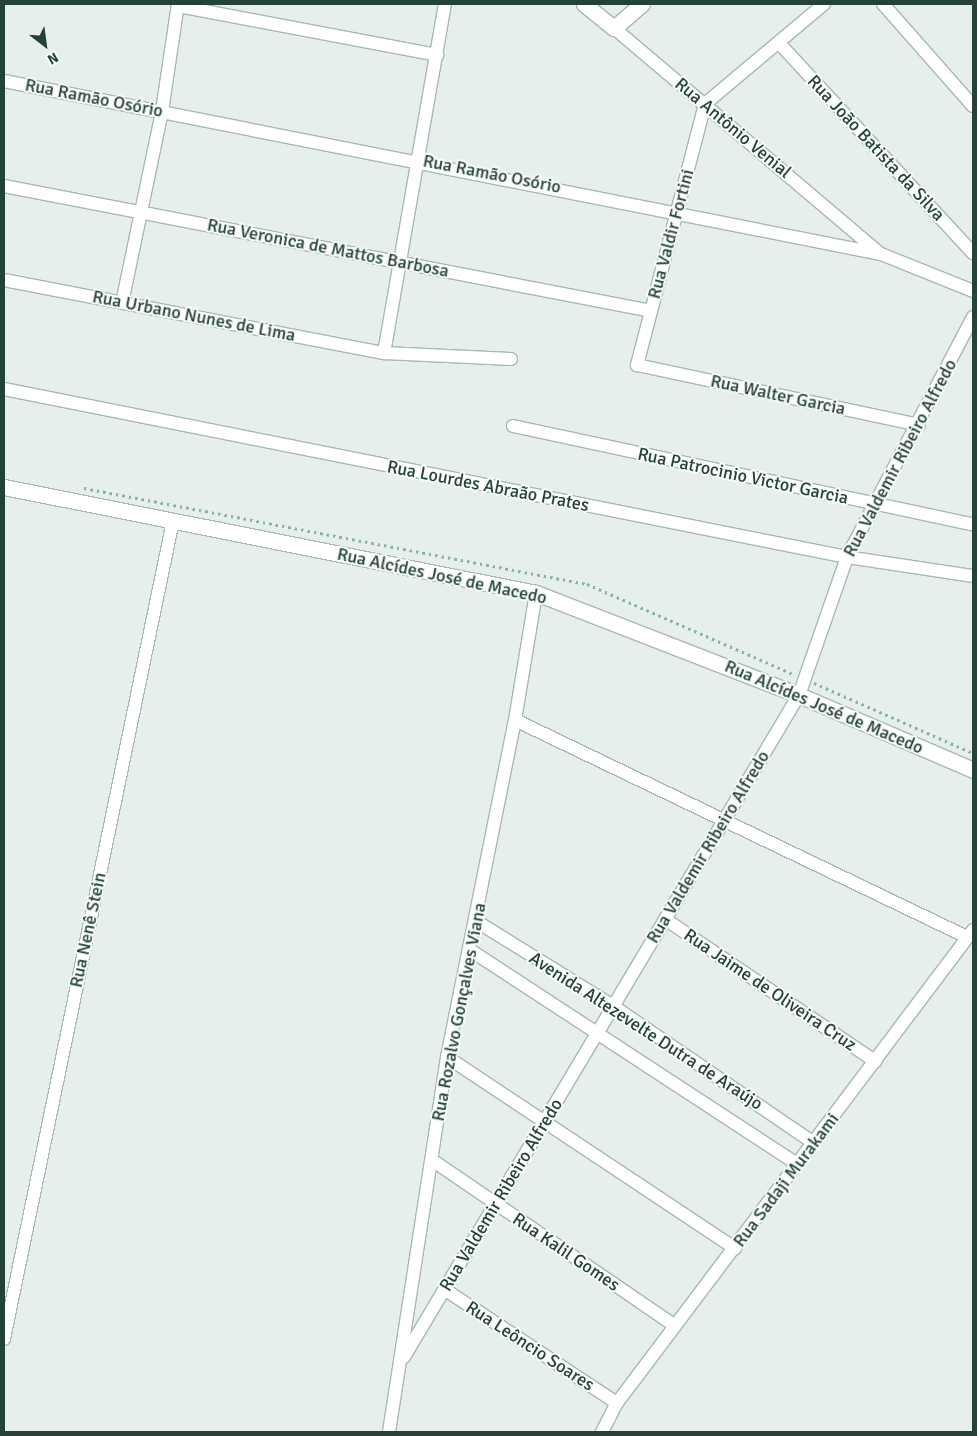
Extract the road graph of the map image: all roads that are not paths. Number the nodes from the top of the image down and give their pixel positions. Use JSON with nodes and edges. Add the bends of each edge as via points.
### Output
{"nodes":[{"id":1,"x":446,"y":4,"type":"edge"},
{"id":2,"x":584,"y":4,"type":"edge"},
{"id":3,"x":642,"y":4,"type":"edge"},
{"id":4,"x":824,"y":4,"type":"edge"},
{"id":5,"x":883,"y":4,"type":"edge"},
{"id":6,"x":178,"y":5,"type":"edge"},
{"id":7,"x":614,"y":28,"type":"junction"},
{"id":8,"x":779,"y":43,"type":"junction"},
{"id":9,"x":437,"y":55,"type":"junction"},
{"id":10,"x":4,"y":80,"type":"edge"},
{"id":11,"x":705,"y":104,"type":"junction"},
{"id":12,"x":973,"y":106,"type":"edge"},
{"id":13,"x":162,"y":111,"type":"junction"},
{"id":14,"x":418,"y":160,"type":"junction"},
{"id":15,"x":4,"y":186,"type":"edge"},
{"id":16,"x":677,"y":211,"type":"junction"},
{"id":17,"x":141,"y":212,"type":"junction"},
{"id":18,"x":973,"y":253,"type":"edge"},
{"id":19,"x":881,"y":254,"type":"junction"},
{"id":20,"x":400,"y":262,"type":"junction"},
{"id":21,"x":4,"y":280,"type":"edge"},
{"id":22,"x":973,"y":291,"type":"edge"},
{"id":23,"x":122,"y":303,"type":"junction"},
{"id":24,"x":651,"y":311,"type":"junction"},
{"id":25,"x":973,"y":317,"type":"edge"},
{"id":26,"x":384,"y":352,"type":"junction"},
{"id":27,"x":511,"y":359,"type":"dead end"},
{"id":28,"x":637,"y":365,"type":"joint"},
{"id":29,"x":4,"y":389,"type":"edge"},
{"id":30,"x":919,"y":425,"type":"junction"},
{"id":31,"x":513,"y":426,"type":"dead end"},
{"id":32,"x":4,"y":487,"type":"edge"},
{"id":33,"x":873,"y":504,"type":"junction"},
{"id":34,"x":173,"y":521,"type":"junction"},
{"id":35,"x":973,"y":525,"type":"edge"},
{"id":36,"x":847,"y":557,"type":"junction"},
{"id":37,"x":973,"y":576,"type":"edge"},
{"id":38,"x":536,"y":593,"type":"junction"},
{"id":39,"x":799,"y":695,"type":"junction"},
{"id":40,"x":515,"y":720,"type":"junction"},
{"id":41,"x":973,"y":770,"type":"edge"},
{"id":42,"x":725,"y":818,"type":"junction"},
{"id":43,"x":665,"y":919,"type":"junction"},
{"id":44,"x":476,"y":921,"type":"junction"},
{"id":45,"x":970,"y":934,"type":"edge"},
{"id":46,"x":470,"y":950,"type":"junction"},
{"id":47,"x":613,"y":1006,"type":"junction"},
{"id":48,"x":597,"y":1033,"type":"junction"},
{"id":49,"x":447,"y":1057,"type":"junction"},
{"id":50,"x":875,"y":1061,"type":"junction"},
{"id":51,"x":543,"y":1123,"type":"junction"},
{"id":52,"x":814,"y":1142,"type":"junction"},
{"id":53,"x":432,"y":1160,"type":"junction"},
{"id":54,"x":797,"y":1164,"type":"junction"},
{"id":55,"x":495,"y":1204,"type":"junction"},
{"id":56,"x":735,"y":1248,"type":"junction"},
{"id":57,"x":444,"y":1289,"type":"junction"},
{"id":58,"x":675,"y":1326,"type":"junction"},
{"id":59,"x":4,"y":1339,"type":"edge"},
{"id":60,"x":404,"y":1357,"type":"junction"},
{"id":61,"x":617,"y":1403,"type":"junction"},
{"id":62,"x":389,"y":1432,"type":"edge"},
{"id":63,"x":602,"y":1432,"type":"edge"}],
"edges":[{"from":1,"to":9,"type":"street"},
{"from":2,"to":7,"type":"street","name":"Rua Antônio Venial"},
{"from":3,"to":7,"type":"street"},
{"from":4,"to":8,"type":"street"},
{"from":5,"to":12,"type":"street"},
{"from":6,"to":9,"type":"street"},
{"from":6,"to":13,"type":"street"},
{"from":7,"to":11,"type":"street","name":"Rua Antônio Venial"},
{"from":8,"to":11,"type":"street"},
{"from":8,"to":18,"type":"street","name":"Rua João Batista da Silva"},
{"from":9,"to":14,"type":"street"},
{"from":10,"to":13,"type":"street","name":"Rua Ramão Osório"},
{"from":11,"to":16,"type":"street","name":"Rua Valdir Fortini"},
{"from":11,"to":19,"type":"street","name":"Rua Antônio Venial"},
{"from":13,"to":14,"type":"street","name":"Rua Ramão Osório"},
{"from":13,"to":17,"type":"street"},
{"from":14,"to":16,"type":"street","name":"Rua Ramão Osório"},
{"from":14,"to":20,"type":"street"},
{"from":15,"to":17,"type":"street","name":"Rua Veronica de Mattos Barbosa"},
{"from":16,"to":19,"type":"street","name":"Rua Ramão Osório"},
{"from":16,"to":24,"type":"street","name":"Rua Valdir Fortini"},
{"from":17,"to":20,"type":"street","name":"Rua Veronica de Mattos Barbosa"},
{"from":17,"to":23,"type":"street"},
{"from":19,"to":22,"type":"street","name":"Rua Ramão Osório"},
{"from":20,"to":24,"type":"street","name":"Rua Veronica de Mattos Barbosa"},
{"from":20,"to":26,"type":"street"},
{"from":21,"to":23,"type":"street","name":"Rua Urbano Nunes de Lima"},
{"from":23,"to":26,"type":"street","name":"Rua Urbano Nunes de Lima"},
{"from":24,"to":28,"type":"street","name":"Rua Valdir Fortini"},
{"from":25,"to":30,"type":"street","name":"Rua Valdemir Ribeiro Alfredo"},
{"from":26,"to":27,"type":"street","name":"Rua Urbano Nunes de Lima"},
{"from":28,"to":30,"type":"street","name":"Rua Walter Garcia"},
{"from":29,"to":36,"type":"street","name":"Rua Lourdes Abraão Prates"},
{"from":30,"to":33,"type":"street","name":"Rua Valdemir Ribeiro Alfredo"},
{"from":31,"to":33,"type":"street","name":"Rua Patrocinio Victor Garcia"},
{"from":32,"to":34,"type":"street","name":"Rua Alcídes José de Macedo"},
{"from":33,"to":35,"type":"street","name":"Rua Patrocinio Victor Garcia"},
{"from":33,"to":36,"type":"street","name":"Rua Valdemir Ribeiro Alfredo"},
{"from":34,"to":38,"type":"street","name":"Rua Alcídes José de Macedo"},
{"from":34,"to":59,"type":"street","name":"Rua Nenê Stein"},
{"from":36,"to":37,"type":"street","name":"Rua Lourdes Abraão Prates"},
{"from":36,"to":39,"type":"street","name":"Rua Valdemir Ribeiro Alfredo"},
{"from":38,"to":39,"type":"street","name":"Rua Alcídes José de Macedo"},
{"from":38,"to":40,"type":"street","name":"Rua Rozalvo Gonçalves Viana"},
{"from":39,"to":41,"type":"street","name":"Rua Alcídes José de Macedo"},
{"from":39,"to":42,"type":"street","name":"Rua Valdemir Ribeiro Alfredo"},
{"from":40,"to":42,"type":"street"},
{"from":40,"to":44,"type":"street","name":"Rua Rozalvo Gonçalves Viana"},
{"from":42,"to":43,"type":"street","name":"Rua Valdemir Ribeiro Alfredo"},
{"from":42,"to":45,"type":"street"},
{"from":43,"to":47,"type":"street","name":"Rua Valdemir Ribeiro Alfredo"},
{"from":43,"to":50,"type":"street","name":"Rua Jaime de Oliveira Cruz"},
{"from":44,"to":46,"type":"street","name":"Rua Rozalvo Gonçalves Viana"},
{"from":44,"to":47,"type":"street","name":"Avenida Altezevelte Dutra de Araújo"},
{"from":45,"to":50,"type":"street","name":"Rua Sadaji Murakami"},
{"from":46,"to":48,"type":"street","name":"Avenida Altezevelte Dutra de Araújo"},
{"from":46,"to":49,"type":"street","name":"Rua Rozalvo Gonçalves Viana"},
{"from":47,"to":48,"type":"street","name":"Rua Valdemir Ribeiro Alfredo"},
{"from":47,"to":52,"type":"street","name":"Avenida Altezevelte Dutra de Araújo"},
{"from":48,"to":51,"type":"street","name":"Rua Valdemir Ribeiro Alfredo"},
{"from":48,"to":54,"type":"street","name":"Avenida Altezevelte Dutra de Araújo"},
{"from":49,"to":51,"type":"street"},
{"from":49,"to":53,"type":"street","name":"Rua Rozalvo Gonçalves Viana"},
{"from":50,"to":52,"type":"street","name":"Rua Sadaji Murakami"},
{"from":51,"to":55,"type":"street","name":"Rua Valdemir Ribeiro Alfredo"},
{"from":51,"to":56,"type":"street"},
{"from":52,"to":54,"type":"street","name":"Rua Sadaji Murakami"},
{"from":53,"to":55,"type":"street","name":"Rua Kalil Gomes"},
{"from":53,"to":60,"type":"street","name":"Rua Rozalvo Gonçalves Viana"},
{"from":54,"to":56,"type":"street","name":"Rua Sadaji Murakami"},
{"from":55,"to":57,"type":"street","name":"Rua Valdemir Ribeiro Alfredo"},
{"from":55,"to":58,"type":"street","name":"Rua Kalil Gomes"},
{"from":56,"to":58,"type":"street","name":"Rua Sadaji Murakami"},
{"from":57,"to":60,"type":"street","name":"Rua Valdemir Ribeiro Alfredo"},
{"from":57,"to":61,"type":"street","name":"Rua Leôncio Soares"},
{"from":58,"to":61,"type":"street","name":"Rua Sadaji Murakami"},
{"from":60,"to":62,"type":"street","name":"Rua Rozalvo Gonçalves Viana"},
{"from":61,"to":63,"type":"street","name":"Rua Sadaji Murakami"}]}
